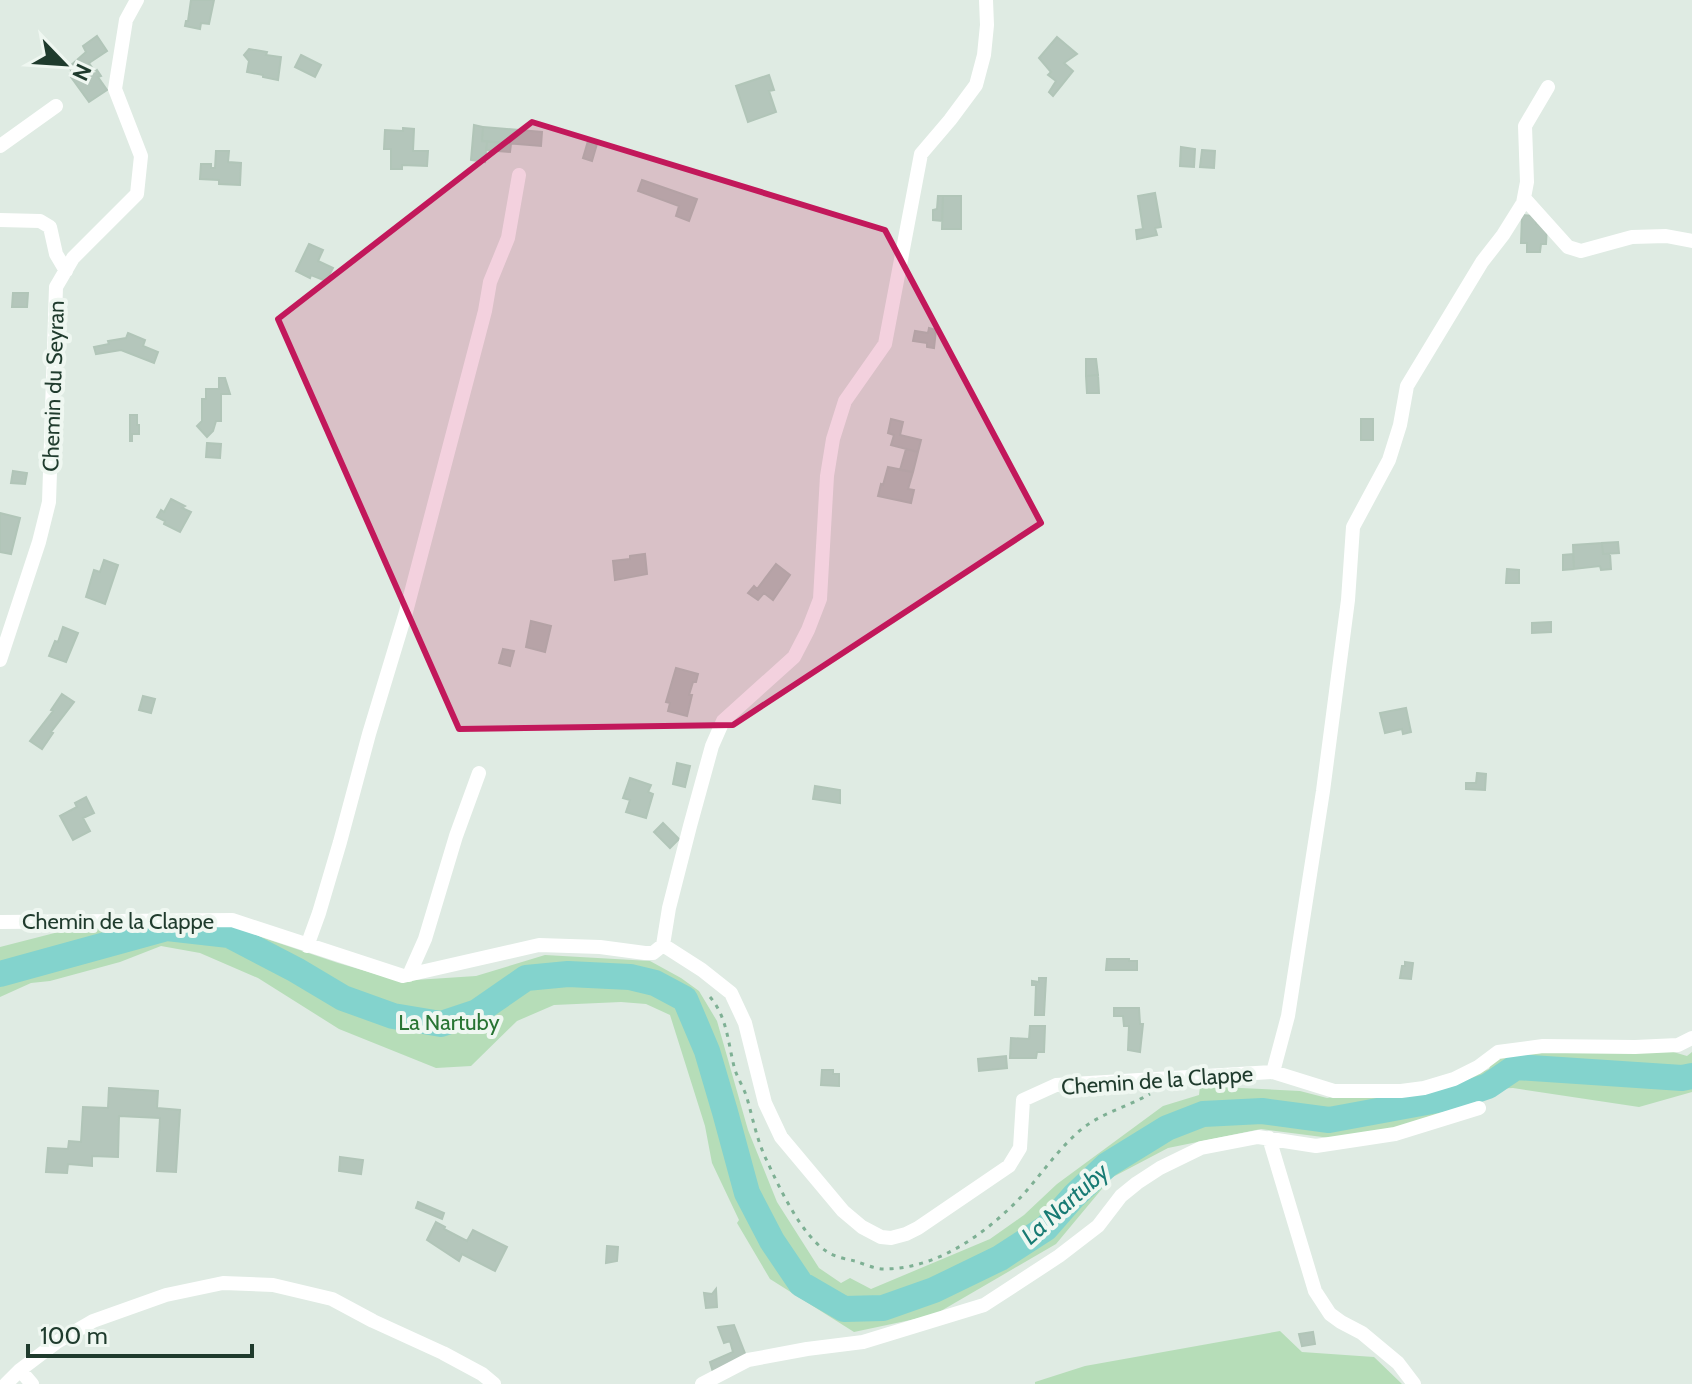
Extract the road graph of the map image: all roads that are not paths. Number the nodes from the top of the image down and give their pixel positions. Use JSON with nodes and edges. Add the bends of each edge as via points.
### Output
{"nodes":[{"id":1,"x":137,"y":0,"type":"edge"},
{"id":2,"x":986,"y":0,"type":"edge"},
{"id":3,"x":1548,"y":87,"type":"dead end"},
{"id":4,"x":56,"y":106,"type":"dead end"},
{"id":5,"x":0,"y":146,"type":"edge"},
{"id":6,"x":519,"y":175,"type":"dead end"},
{"id":7,"x":1524,"y":198,"type":"junction"},
{"id":8,"x":0,"y":220,"type":"edge"},
{"id":9,"x":1692,"y":241,"type":"edge"},
{"id":10,"x":66,"y":271,"type":"junction"},
{"id":11,"x":0,"y":660,"type":"edge"},
{"id":12,"x":479,"y":773,"type":"dead end"},
{"id":13,"x":0,"y":922,"type":"edge"},
{"id":14,"x":663,"y":945,"type":"junction"},
{"id":15,"x":307,"y":946,"type":"junction"},
{"id":16,"x":409,"y":975,"type":"junction"},
{"id":17,"x":1692,"y":1038,"type":"edge"},
{"id":18,"x":1273,"y":1072,"type":"junction"},
{"id":19,"x":1479,"y":1108,"type":"dead end"},
{"id":20,"x":1269,"y":1138,"type":"junction"},
{"id":21,"x":20,"y":1370,"type":"junction"},
{"id":22,"x":720,"y":1380,"type":"edge"},
{"id":23,"x":6,"y":1384,"type":"edge"},
{"id":24,"x":32,"y":1384,"type":"edge"},
{"id":25,"x":494,"y":1384,"type":"edge"},
{"id":26,"x":702,"y":1384,"type":"edge"},
{"id":27,"x":1414,"y":1384,"type":"edge"}],
"edges":[{"from":1,"to":10,"type":"street","name":"Chemin du Seyran","via":[[126,20],[115,89],[141,156],[137,194]]},
{"from":2,"to":14,"type":"street","via":[[984,55],[976,85],[921,154],[885,344],[845,401],[833,439],[820,599],[794,657],[723,721],[690,826]]},
{"from":3,"to":7,"type":"street","via":[[1525,126]]},
{"from":4,"to":5,"type":"street"},
{"from":6,"to":15,"type":"street","via":[[508,238],[490,282],[406,612]]},
{"from":7,"to":9,"type":"street","via":[[1568,247],[1581,251],[1632,237]]},
{"from":7,"to":18,"type":"street","via":[[1407,386],[1389,460],[1353,527],[1323,791],[1288,1016]]},
{"from":8,"to":10,"type":"street","via":[[40,221],[50,227]]},
{"from":10,"to":11,"type":"street","name":"Chemin du Seyran","via":[[56,287],[49,502]]},
{"from":12,"to":16,"type":"street"},
{"from":13,"to":15,"type":"street","name":"Chemin de la Clappe","via":[[232,920]]},
{"from":14,"to":16,"type":"street","name":"Chemin de la Clappe","via":[[645,953],[539,945]]},
{"from":14,"to":18,"type":"street","name":"Chemin de la Clappe","via":[[731,993],[781,1137],[851,1220],[881,1237],[918,1228],[1009,1166],[1020,1148],[1023,1100],[1031,1095],[1056,1085]]},
{"from":15,"to":16,"type":"street","name":"Chemin de la Clappe"},
{"from":17,"to":18,"type":"street","name":"Chemin de la Clappe","via":[[1678,1045],[1543,1046],[1498,1052],[1454,1079],[1401,1091],[1334,1091]]},
{"from":19,"to":20,"type":"street","via":[[1395,1134],[1316,1146]]},
{"from":20,"to":22,"type":"street","via":[[1201,1148],[1160,1168],[1121,1196],[1098,1226],[984,1305],[863,1342],[748,1360]]},
{"from":20,"to":27,"type":"street","via":[[1322,1304],[1398,1363]]},
{"from":21,"to":23,"type":"street"},
{"from":21,"to":24,"type":"street"},
{"from":21,"to":25,"type":"street","via":[[93,1321],[166,1295],[223,1283],[273,1285],[332,1299]]},
{"from":22,"to":26,"type":"street"}]}
